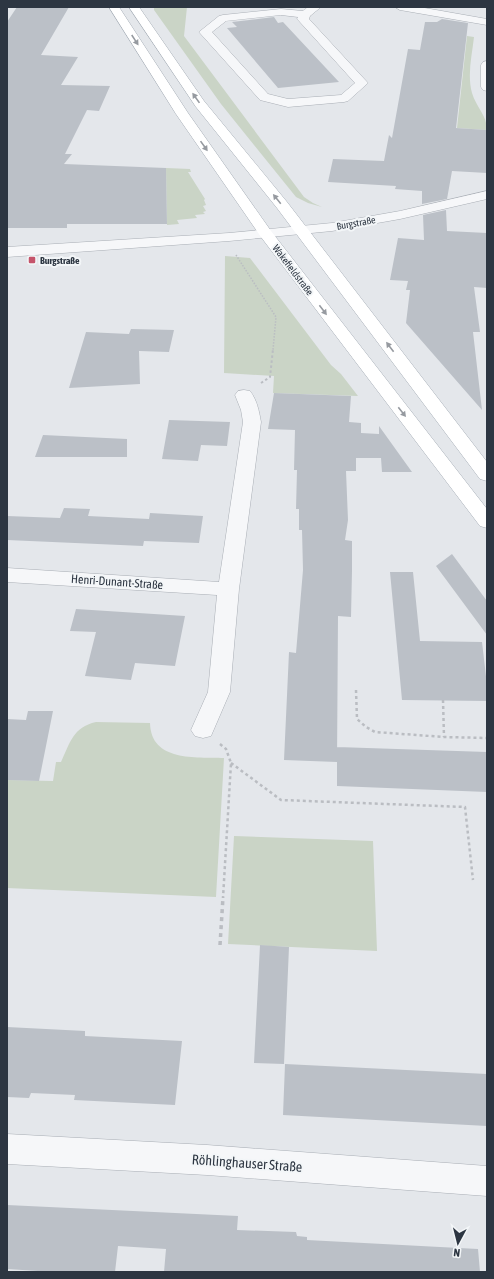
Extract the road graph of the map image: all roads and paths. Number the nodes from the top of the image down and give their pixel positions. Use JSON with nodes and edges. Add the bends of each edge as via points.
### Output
{"nodes":[{"id":1,"x":114,"y":7,"type":"edge"},
{"id":2,"x":134,"y":7,"type":"edge"},
{"id":3,"x":316,"y":7,"type":"edge"},
{"id":4,"x":406,"y":7,"type":"edge"},
{"id":5,"x":305,"y":14,"type":"junction"},
{"id":6,"x":486,"y":20,"type":"edge"},
{"id":7,"x":487,"y":65,"type":"edge"},
{"id":8,"x":487,"y":87,"type":"edge"},
{"id":9,"x":487,"y":195,"type":"edge"},
{"id":10,"x":301,"y":230,"type":"junction"},
{"id":11,"x":266,"y":234,"type":"junction"},
{"id":12,"x":234,"y":251,"type":"dead end"},
{"id":13,"x":7,"y":252,"type":"edge"},
{"id":14,"x":244,"y":396,"type":"joint"},
{"id":15,"x":487,"y":475,"type":"edge"},
{"id":16,"x":487,"y":522,"type":"edge"},
{"id":17,"x":7,"y":575,"type":"edge"},
{"id":18,"x":228,"y":589,"type":"junction"},
{"id":19,"x":356,"y":690,"type":"dead end"},
{"id":20,"x":443,"y":700,"type":"dead end"},
{"id":21,"x":203,"y":730,"type":"joint"},
{"id":22,"x":444,"y":737,"type":"junction"},
{"id":23,"x":487,"y":738,"type":"edge"},
{"id":24,"x":231,"y":763,"type":"junction"},
{"id":25,"x":473,"y":880,"type":"dead end"},
{"id":26,"x":220,"y":944,"type":"dead end"},
{"id":27,"x":7,"y":1149,"type":"edge"},
{"id":28,"x":487,"y":1181,"type":"edge"}],
"edges":[{"from":1,"to":11,"type":"main road","name":"Wakefieldstraße","one_way":true,"via":[[182,114]]},
{"from":10,"to":2,"type":"main road","one_way":true,"via":[[200,104]]},
{"from":3,"to":5,"type":"street"},
{"from":4,"to":6,"type":"street"},
{"from":5,"to":5,"type":"street","via":[[281,12],[223,18],[205,32],[264,97],[288,103],[344,98],[362,83],[303,19]]},
{"from":7,"to":8,"type":"street"},
{"from":9,"to":10,"type":"street","name":"Burgstraße","via":[[344,226]]},
{"from":10,"to":11,"type":"street","name":"Burgstraße"},
{"from":15,"to":10,"type":"main road","one_way":true},
{"from":11,"to":13,"type":"street","name":"Burgstraße"},
{"from":11,"to":16,"type":"main road","name":"Wakefieldstraße","one_way":true},
{"from":12,"to":14,"type":"path","via":[[276,316],[270,377]]},
{"from":14,"to":18,"type":"street","via":[[252,422]]},
{"from":17,"to":18,"type":"street","name":"Henri-Dunant-Straße"},
{"from":18,"to":21,"type":"street","via":[[219,692]]},
{"from":19,"to":22,"type":"path","via":[[357,719],[375,732]]},
{"from":20,"to":22,"type":"path"},
{"from":21,"to":24,"type":"path","via":[[226,749]]},
{"from":22,"to":23,"type":"path"},
{"from":24,"to":25,"type":"path","via":[[281,800],[465,807]]},
{"from":24,"to":26,"type":"path"},
{"from":27,"to":28,"type":"street","name":"Röhlinghauser Straße","via":[[207,1160]]}]}
